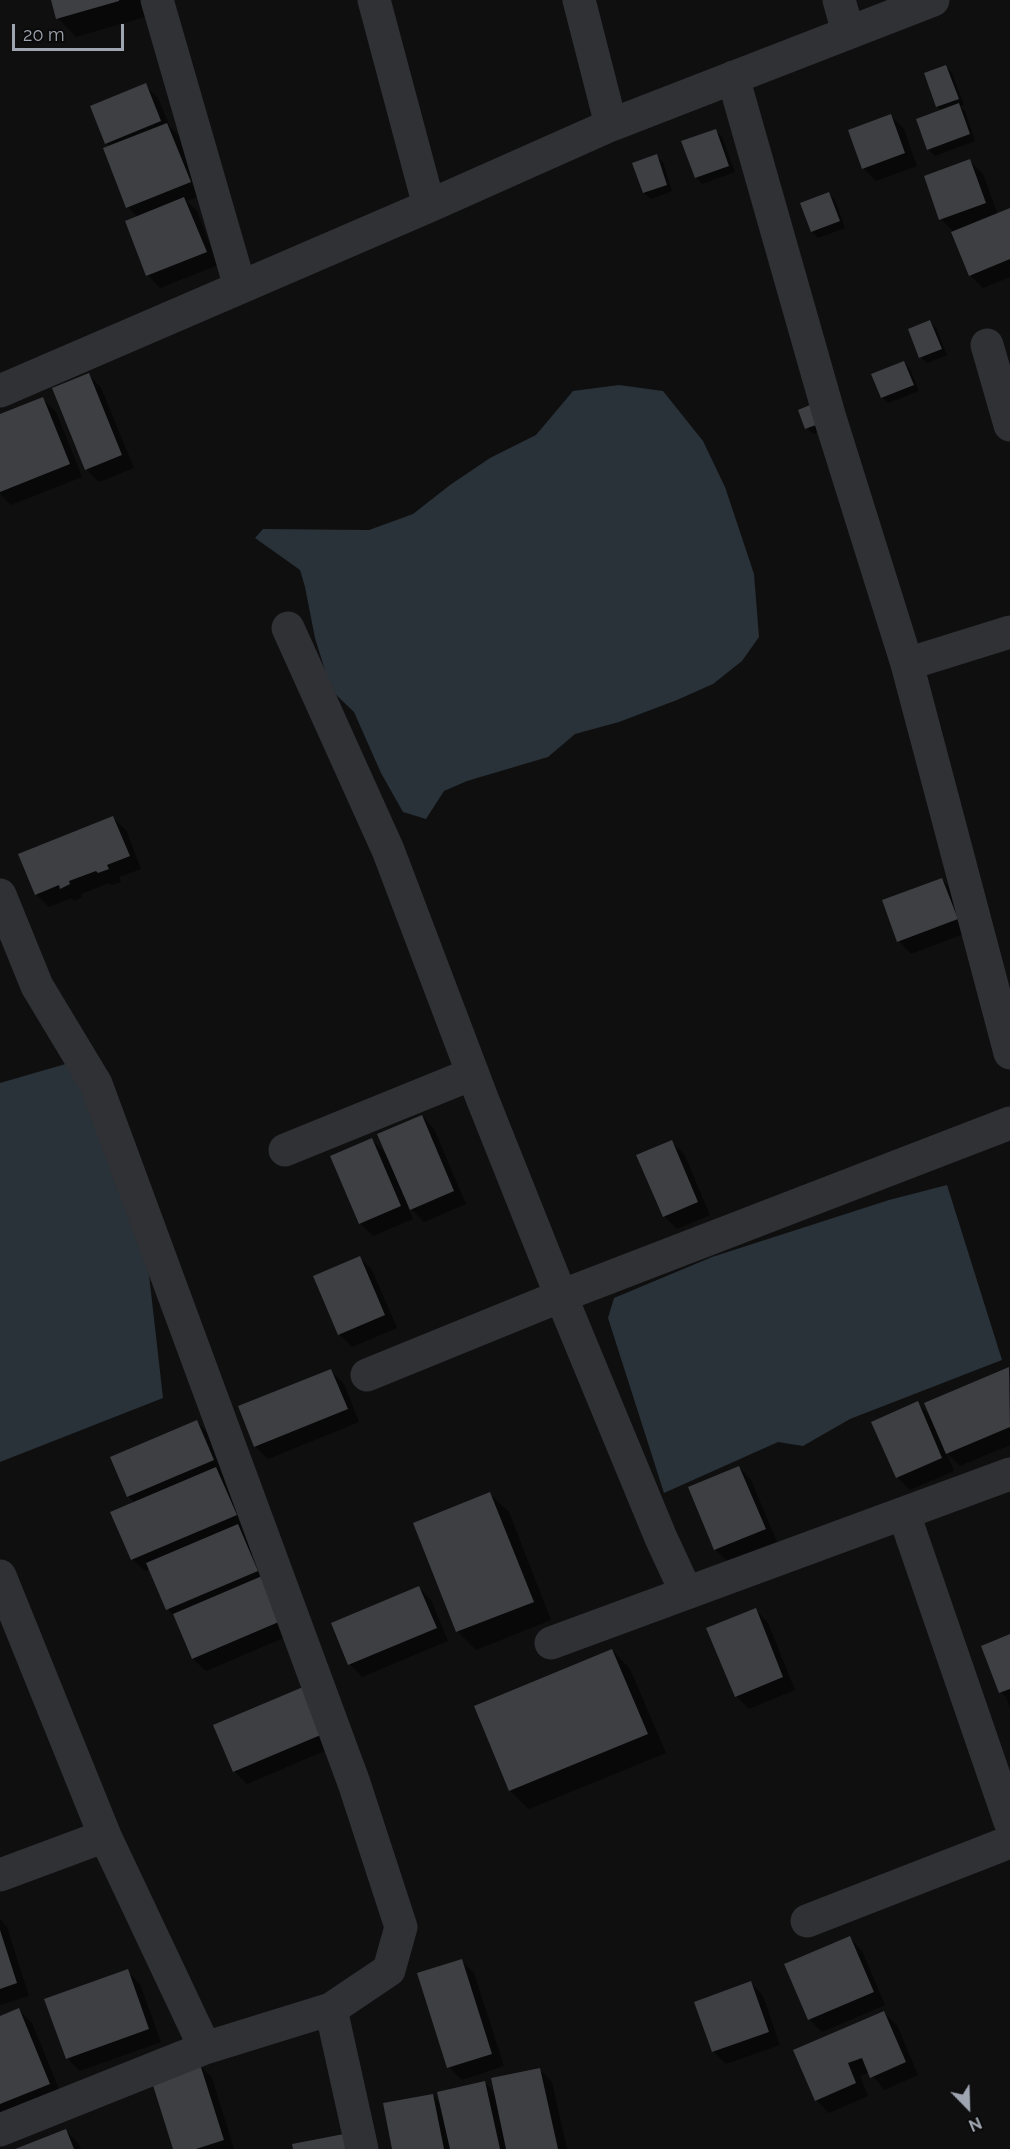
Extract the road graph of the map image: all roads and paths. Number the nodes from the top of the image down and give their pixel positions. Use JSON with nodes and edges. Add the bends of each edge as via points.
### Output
{"nodes":[{"id":1,"x":157,"y":0,"type":"edge"},
{"id":2,"x":374,"y":0,"type":"edge"},
{"id":3,"x":579,"y":0,"type":"edge"},
{"id":4,"x":839,"y":0,"type":"edge"},
{"id":5,"x":933,"y":0,"type":"edge"},
{"id":6,"x":848,"y":32,"type":"junction"},
{"id":7,"x":733,"y":77,"type":"junction"},
{"id":8,"x":611,"y":124,"type":"junction"},
{"id":9,"x":429,"y":206,"type":"junction"},
{"id":10,"x":240,"y":287,"type":"junction"},
{"id":11,"x":987,"y":345,"type":"dead end"},
{"id":12,"x":0,"y":390,"type":"edge"},
{"id":13,"x":1010,"y":425,"type":"edge"},
{"id":14,"x":288,"y":628,"type":"dead end"},
{"id":15,"x":1010,"y":632,"type":"edge"},
{"id":16,"x":907,"y":664,"type":"junction"},
{"id":17,"x":0,"y":895,"type":"edge"},
{"id":18,"x":1010,"y":1053,"type":"edge"},
{"id":19,"x":472,"y":1074,"type":"junction"},
{"id":20,"x":1010,"y":1123,"type":"edge"},
{"id":21,"x":285,"y":1150,"type":"dead end"},
{"id":22,"x":561,"y":1296,"type":"junction"},
{"id":23,"x":367,"y":1375,"type":"dead end"},
{"id":24,"x":1010,"y":1474,"type":"edge"},
{"id":25,"x":904,"y":1514,"type":"junction"},
{"id":26,"x":0,"y":1576,"type":"edge"},
{"id":27,"x":686,"y":1592,"type":"junction"},
{"id":28,"x":551,"y":1643,"type":"dead end"},
{"id":29,"x":1010,"y":1822,"type":"edge"},
{"id":30,"x":105,"y":1836,"type":"junction"},
{"id":31,"x":1010,"y":1842,"type":"edge"},
{"id":32,"x":0,"y":1875,"type":"edge"},
{"id":33,"x":807,"y":1921,"type":"dead end"},
{"id":34,"x":331,"y":2009,"type":"junction"},
{"id":35,"x":205,"y":2048,"type":"junction"},
{"id":36,"x":0,"y":2130,"type":"edge"},
{"id":37,"x":362,"y":2149,"type":"edge"}],
"edges":[{"from":1,"to":10,"type":"street"},
{"from":2,"to":9,"type":"street"},
{"from":3,"to":8,"type":"street"},
{"from":4,"to":6,"type":"street"},
{"from":5,"to":6,"type":"street"},
{"from":6,"to":7,"type":"street"},
{"from":7,"to":8,"type":"street"},
{"from":7,"to":16,"type":"street","via":[[830,418]]},
{"from":8,"to":9,"type":"street"},
{"from":9,"to":10,"type":"street"},
{"from":10,"to":12,"type":"street"},
{"from":11,"to":13,"type":"street"},
{"from":14,"to":19,"type":"street","via":[[388,850]]},
{"from":15,"to":16,"type":"street"},
{"from":16,"to":18,"type":"street"},
{"from":17,"to":34,"type":"street","via":[[37,986],[96,1084],[354,1783],[401,1926],[389,1970]]},
{"from":19,"to":21,"type":"street"},
{"from":19,"to":22,"type":"street"},
{"from":20,"to":22,"type":"street"},
{"from":22,"to":23,"type":"street"},
{"from":22,"to":27,"type":"street"},
{"from":24,"to":25,"type":"street"},
{"from":25,"to":27,"type":"street"},
{"from":25,"to":29,"type":"street"},
{"from":26,"to":30,"type":"street"},
{"from":27,"to":28,"type":"street"},
{"from":30,"to":32,"type":"street"},
{"from":30,"to":35,"type":"street"},
{"from":31,"to":33,"type":"street"},
{"from":34,"to":35,"type":"street"},
{"from":34,"to":37,"type":"street"},
{"from":35,"to":36,"type":"street"}]}
